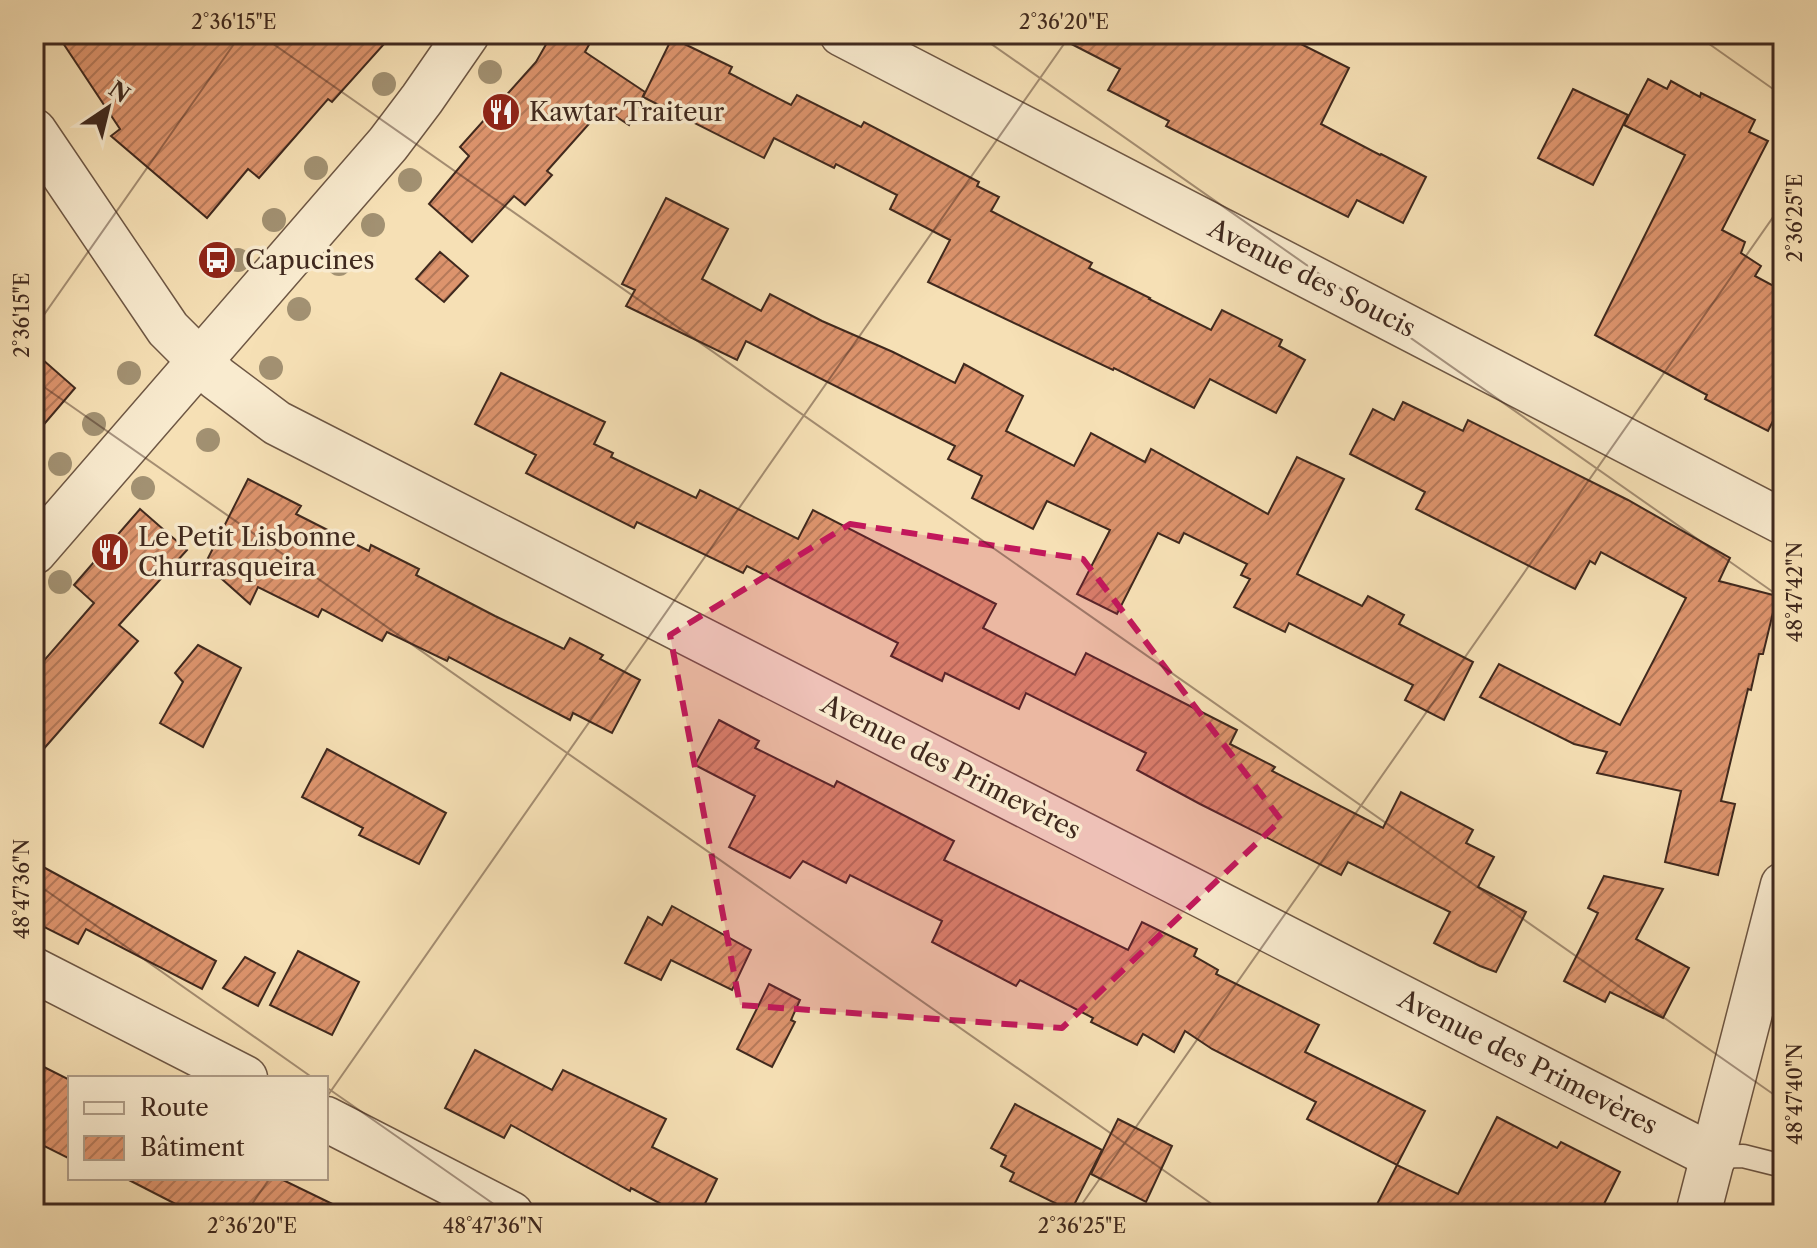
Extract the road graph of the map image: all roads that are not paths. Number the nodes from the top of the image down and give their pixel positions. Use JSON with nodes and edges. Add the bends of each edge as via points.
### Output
{"nodes":[{"id":1,"x":467,"y":34,"type":"edge"},
{"id":2,"x":842,"y":34,"type":"edge"},
{"id":3,"x":34,"y":131,"type":"edge"},
{"id":4,"x":200,"y":361,"type":"junction"},
{"id":5,"x":1783,"y":522,"type":"edge"},
{"id":6,"x":34,"y":552,"type":"edge"},
{"id":7,"x":1783,"y":885,"type":"edge"},
{"id":8,"x":34,"y":970,"type":"edge"},
{"id":9,"x":241,"y":1076,"type":"edge"},
{"id":10,"x":328,"y":1120,"type":"edge"},
{"id":11,"x":1714,"y":1157,"type":"junction"},
{"id":12,"x":1783,"y":1166,"type":"edge"},
{"id":13,"x":511,"y":1214,"type":"edge"},
{"id":14,"x":1698,"y":1214,"type":"edge"}],
"edges":[{"from":1,"to":4,"type":"street","via":[[388,144]]},
{"from":2,"to":5,"type":"street","name":"Avenue des Soucis"},
{"from":3,"to":4,"type":"street","name":"Avenue des Primevères","via":[[168,329]]},
{"from":4,"to":6,"type":"street"},
{"from":4,"to":11,"type":"street","name":"Avenue des Primevères","via":[[277,423]]},
{"from":7,"to":11,"type":"street"},
{"from":8,"to":9,"type":"street"},
{"from":10,"to":13,"type":"street"},
{"from":11,"to":12,"type":"lane","via":[[1743,1156]]},
{"from":11,"to":14,"type":"street"}]}
